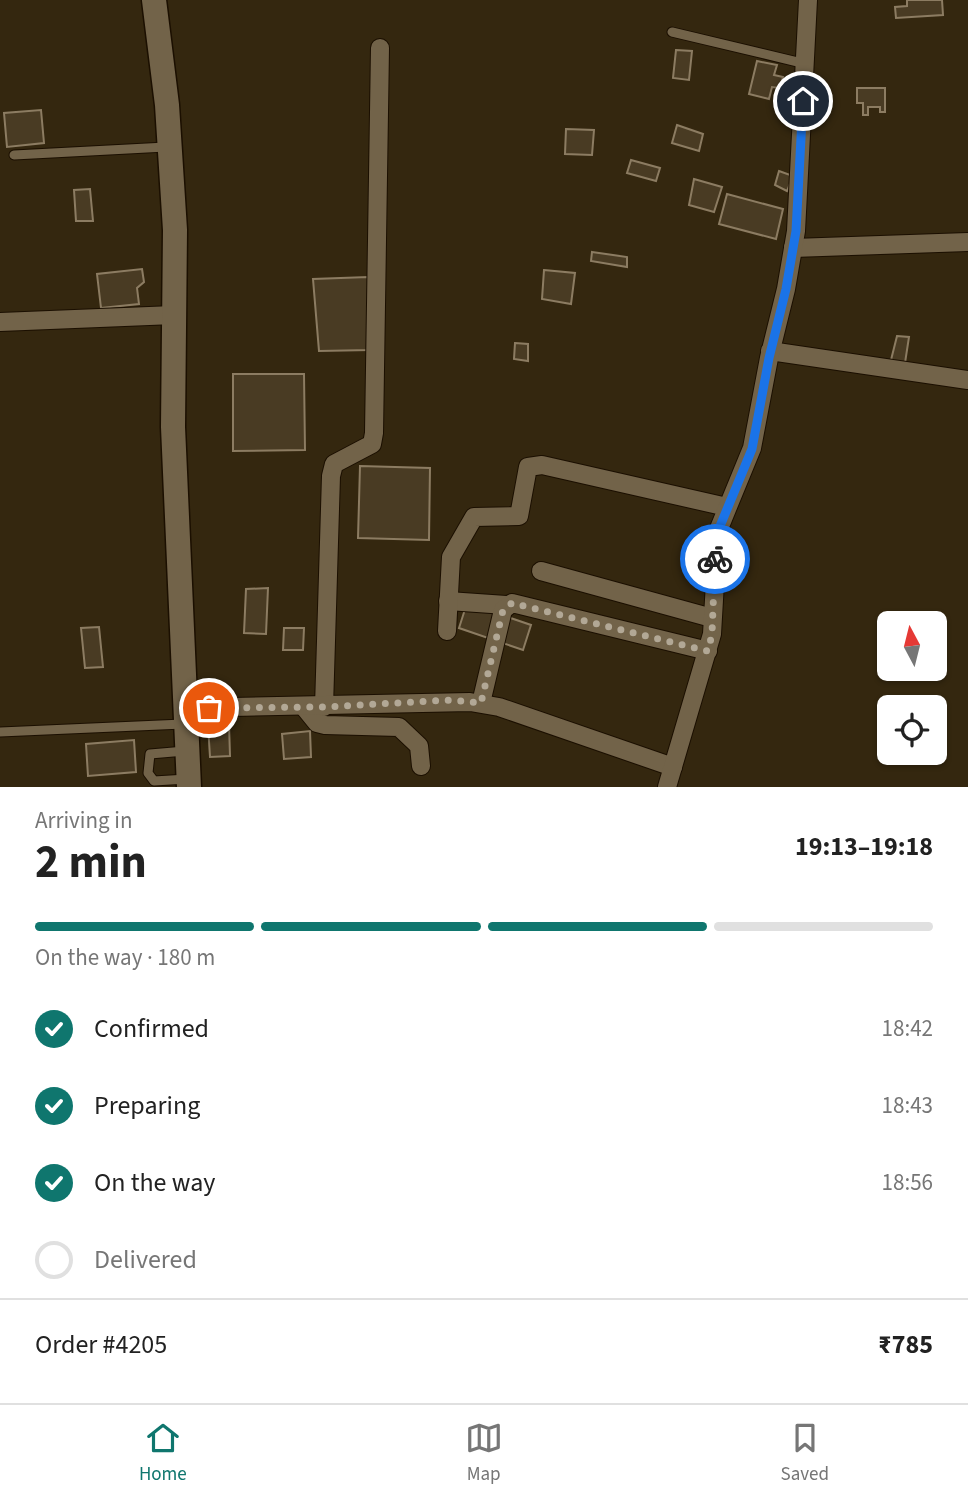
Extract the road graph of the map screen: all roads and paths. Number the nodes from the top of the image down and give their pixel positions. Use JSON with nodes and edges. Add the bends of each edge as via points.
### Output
{"nodes":[{"id":1,"x":154,"y":0,"type":"edge"},
{"id":2,"x":808,"y":0,"type":"edge"},
{"id":3,"x":673,"y":32,"type":"dead end"},
{"id":4,"x":380,"y":48,"type":"dead end"},
{"id":5,"x":806,"y":64,"type":"junction"},
{"id":6,"x":170,"y":147,"type":"junction"},
{"id":7,"x":14,"y":155,"type":"dead end"},
{"id":8,"x":968,"y":242,"type":"edge"},
{"id":9,"x":793,"y":247,"type":"junction"},
{"id":10,"x":174,"y":315,"type":"junction"},
{"id":11,"x":0,"y":322,"type":"edge"},
{"id":12,"x":770,"y":351,"type":"junction"},
{"id":13,"x":968,"y":380,"type":"edge"},
{"id":14,"x":727,"y":507,"type":"junction"},
{"id":15,"x":541,"y":571,"type":"dead end"},
{"id":16,"x":449,"y":601,"type":"junction"},
{"id":17,"x":506,"y":605,"type":"junction"},
{"id":18,"x":712,"y":618,"type":"junction"},
{"id":19,"x":447,"y":631,"type":"dead end"},
{"id":20,"x":708,"y":651,"type":"junction"},
{"id":21,"x":481,"y":703,"type":"junction"},
{"id":22,"x":304,"y":707,"type":"junction"},
{"id":23,"x":324,"y":707,"type":"junction"},
{"id":24,"x":186,"y":716,"type":"junction"},
{"id":25,"x":0,"y":733,"type":"edge"},
{"id":26,"x":187,"y":751,"type":"junction"},
{"id":27,"x":421,"y":766,"type":"dead end"},
{"id":28,"x":673,"y":767,"type":"junction"},
{"id":29,"x":188,"y":783,"type":"edge"},
{"id":30,"x":667,"y":787,"type":"edge"}],
"edges":[{"from":1,"to":6,"type":"street"},
{"from":2,"to":5,"type":"street"},
{"from":3,"to":5,"type":"lane"},
{"from":4,"to":23,"type":"street","via":[[374,433],[372,444],[334,464],[331,476]]},
{"from":5,"to":9,"type":"street"},
{"from":6,"to":7,"type":"lane"},
{"from":6,"to":10,"type":"street"},
{"from":8,"to":9,"type":"street"},
{"from":9,"to":12,"type":"street"},
{"from":10,"to":11,"type":"street"},
{"from":10,"to":24,"type":"street","via":[[173,427]]},
{"from":12,"to":13,"type":"street"},
{"from":12,"to":14,"type":"street","via":[[752,449]]},
{"from":14,"to":16,"type":"street","via":[[542,465],[528,467],[519,516],[470,520],[452,557]]},
{"from":14,"to":18,"type":"street","via":[[715,553]]},
{"from":15,"to":18,"type":"street"},
{"from":16,"to":17,"type":"street"},
{"from":16,"to":19,"type":"street"},
{"from":17,"to":20,"type":"street","via":[[519,603]]},
{"from":17,"to":21,"type":"street"},
{"from":18,"to":20,"type":"street"},
{"from":20,"to":28,"type":"street"},
{"from":21,"to":23,"type":"street","via":[[451,700]]},
{"from":21,"to":28,"type":"street"},
{"from":22,"to":23,"type":"street"},
{"from":22,"to":24,"type":"street"},
{"from":22,"to":27,"type":"street","via":[[317,723],[325,725],[399,727],[419,746]]},
{"from":24,"to":25,"type":"lane"},
{"from":24,"to":26,"type":"street"},
{"from":26,"to":29,"type":"street"},
{"from":26,"to":29,"type":"lane","via":[[150,754],[148,773],[154,781]]},
{"from":28,"to":30,"type":"street"}]}
